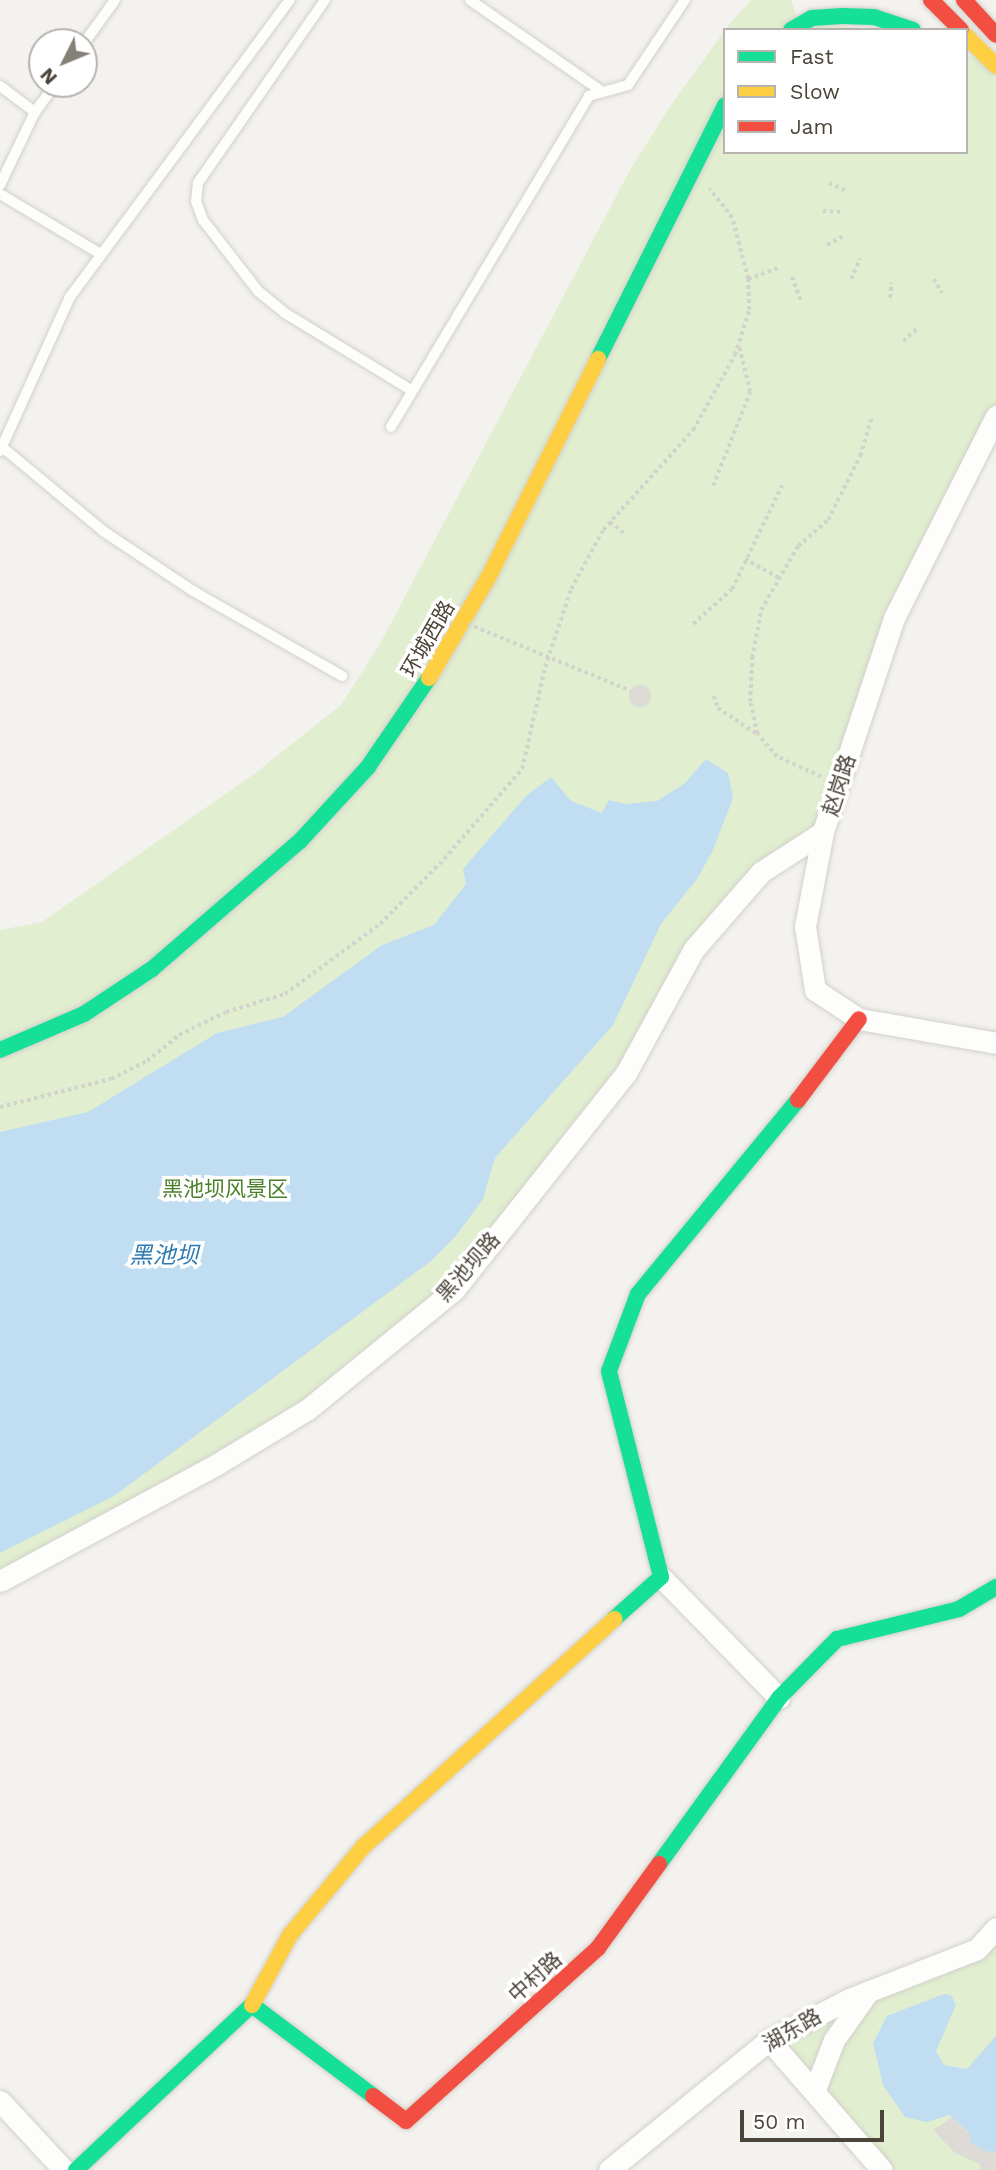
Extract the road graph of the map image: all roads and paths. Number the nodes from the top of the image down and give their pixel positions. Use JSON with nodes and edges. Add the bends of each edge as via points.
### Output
{"nodes":[{"id":1,"x":115,"y":0,"type":"edge"},
{"id":2,"x":290,"y":0,"type":"edge"},
{"id":3,"x":325,"y":0,"type":"edge"},
{"id":4,"x":470,"y":0,"type":"edge"},
{"id":5,"x":685,"y":0,"type":"edge"},
{"id":6,"x":807,"y":0,"type":"edge"},
{"id":7,"x":931,"y":0,"type":"edge"},
{"id":8,"x":967,"y":3,"type":"edge"},
{"id":9,"x":812,"y":19,"type":"junction"},
{"id":10,"x":996,"y":22,"type":"edge"},
{"id":11,"x":95,"y":28,"type":"edge"},
{"id":12,"x":795,"y":28,"type":"edge"},
{"id":13,"x":906,"y":28,"type":"edge"},
{"id":14,"x":959,"y":28,"type":"edge"},
{"id":15,"x":996,"y":35,"type":"edge"},
{"id":16,"x":968,"y":38,"type":"edge"},
{"id":17,"x":968,"y":55,"type":"edge"},
{"id":18,"x":996,"y":67,"type":"edge"},
{"id":19,"x":0,"y":86,"type":"edge"},
{"id":20,"x":600,"y":90,"type":"junction"},
{"id":21,"x":44,"y":98,"type":"edge"},
{"id":22,"x":723,"y":109,"type":"edge"},
{"id":23,"x":35,"y":111,"type":"junction"},
{"id":24,"x":692,"y":173,"type":"junction"},
{"id":25,"x":829,"y":183,"type":"dead end"},
{"id":26,"x":0,"y":185,"type":"edge"},
{"id":27,"x":847,"y":191,"type":"dead end"},
{"id":28,"x":0,"y":194,"type":"edge"},
{"id":29,"x":823,"y":211,"type":"dead end"},
{"id":30,"x":842,"y":212,"type":"dead end"},
{"id":31,"x":843,"y":236,"type":"dead end"},
{"id":32,"x":827,"y":245,"type":"dead end"},
{"id":33,"x":99,"y":253,"type":"junction"},
{"id":34,"x":860,"y":259,"type":"dead end"},
{"id":35,"x":779,"y":268,"type":"dead end"},
{"id":36,"x":792,"y":277,"type":"dead end"},
{"id":37,"x":748,"y":279,"type":"junction"},
{"id":38,"x":851,"y":279,"type":"dead end"},
{"id":39,"x":934,"y":279,"type":"dead end"},
{"id":40,"x":891,"y":283,"type":"dead end"},
{"id":41,"x":942,"y":293,"type":"dead end"},
{"id":42,"x":890,"y":298,"type":"dead end"},
{"id":43,"x":801,"y":300,"type":"dead end"},
{"id":44,"x":919,"y":327,"type":"dead end"},
{"id":45,"x":903,"y":341,"type":"dead end"},
{"id":46,"x":738,"y":345,"type":"junction"},
{"id":47,"x":411,"y":390,"type":"junction"},
{"id":48,"x":872,"y":416,"type":"dead end"},
{"id":49,"x":996,"y":416,"type":"edge"},
{"id":50,"x":391,"y":427,"type":"dead end"},
{"id":51,"x":1,"y":449,"type":"edge"},
{"id":52,"x":713,"y":485,"type":"dead end"},
{"id":53,"x":782,"y":485,"type":"dead end"},
{"id":54,"x":610,"y":522,"type":"junction"},
{"id":55,"x":624,"y":533,"type":"dead end"},
{"id":56,"x":745,"y":559,"type":"junction"},
{"id":57,"x":779,"y":578,"type":"junction"},
{"id":58,"x":468,"y":624,"type":"dead end"},
{"id":59,"x":693,"y":624,"type":"dead end"},
{"id":60,"x":342,"y":676,"type":"dead end"},
{"id":61,"x":631,"y":691,"type":"dead end"},
{"id":62,"x":714,"y":696,"type":"dead end"},
{"id":63,"x":757,"y":734,"type":"junction"},
{"id":64,"x":839,"y":785,"type":"junction"},
{"id":65,"x":824,"y":832,"type":"junction"},
{"id":66,"x":859,"y":1019,"type":"junction"},
{"id":67,"x":996,"y":1043,"type":"edge"},
{"id":68,"x":0,"y":1050,"type":"edge"},
{"id":69,"x":0,"y":1107,"type":"edge"},
{"id":70,"x":661,"y":1577,"type":"junction"},
{"id":71,"x":0,"y":1581,"type":"edge"},
{"id":72,"x":996,"y":1587,"type":"edge"},
{"id":73,"x":779,"y":1698,"type":"junction"},
{"id":74,"x":996,"y":1928,"type":"edge"},
{"id":75,"x":868,"y":1992,"type":"junction"},
{"id":76,"x":253,"y":2006,"type":"junction"},
{"id":77,"x":769,"y":2040,"type":"junction"},
{"id":78,"x":814,"y":2092,"type":"junction"},
{"id":79,"x":0,"y":2101,"type":"edge"},
{"id":80,"x":64,"y":2170,"type":"edge"},
{"id":81,"x":76,"y":2170,"type":"edge"},
{"id":82,"x":609,"y":2170,"type":"edge"},
{"id":83,"x":882,"y":2170,"type":"edge"}],
"edges":[{"from":1,"to":11,"type":"lane"},
{"from":2,"to":33,"type":"lane"},
{"from":3,"to":47,"type":"lane","via":[[198,183],[196,201],[202,220],[258,291],[285,313]]},
{"from":4,"to":20,"type":"lane"},
{"from":5,"to":20,"type":"lane","via":[[635,79],[620,89]]},
{"from":6,"to":9,"type":"street"},
{"from":7,"to":14,"type":"street"},
{"from":8,"to":10,"type":"street"},
{"from":8,"to":15,"type":"street"},
{"from":9,"to":12,"type":"street"},
{"from":9,"to":13,"type":"street","via":[[874,17]]},
{"from":16,"to":18,"type":"street"},
{"from":17,"to":18,"type":"street"},
{"from":19,"to":23,"type":"lane"},
{"from":20,"to":47,"type":"lane","via":[[589,96]]},
{"from":21,"to":23,"type":"lane"},
{"from":22,"to":24,"type":"street","name":"环城西路"},
{"from":23,"to":26,"type":"lane"},
{"from":24,"to":37,"type":"path","via":[[727,209]]},
{"from":24,"to":68,"type":"street","name":"环城西路","via":[[489,576],[421,693],[368,767],[300,841],[152,969],[84,1014]]},
{"from":25,"to":27,"type":"path"},
{"from":28,"to":33,"type":"lane"},
{"from":29,"to":30,"type":"path"},
{"from":31,"to":32,"type":"path"},
{"from":33,"to":51,"type":"lane","via":[[41,352]]},
{"from":34,"to":38,"type":"path"},
{"from":35,"to":37,"type":"path"},
{"from":36,"to":43,"type":"path"},
{"from":37,"to":46,"type":"path","via":[[749,310]]},
{"from":39,"to":41,"type":"path"},
{"from":40,"to":42,"type":"path"},
{"from":44,"to":45,"type":"path"},
{"from":46,"to":52,"type":"path","via":[[750,392]]},
{"from":46,"to":54,"type":"path","via":[[682,446]]},
{"from":47,"to":50,"type":"lane"},
{"from":48,"to":57,"type":"path","via":[[860,456],[828,520],[798,546]]},
{"from":49,"to":64,"type":"street","name":"赵岗路","via":[[894,618]]},
{"from":51,"to":60,"type":"lane","via":[[103,531],[181,584]]},
{"from":53,"to":56,"type":"path"},
{"from":54,"to":55,"type":"path"},
{"from":54,"to":69,"type":"path","via":[[561,614],[522,769],[380,924],[285,994],[226,1012],[179,1035],[147,1061],[111,1079]]},
{"from":56,"to":57,"type":"path"},
{"from":56,"to":59,"type":"path","via":[[732,589]]},
{"from":57,"to":63,"type":"path","via":[[761,610],[752,659],[750,702]]},
{"from":58,"to":61,"type":"path","bridge":true},
{"from":62,"to":63,"type":"path","via":[[718,708]]},
{"from":63,"to":64,"type":"path","via":[[777,757]]},
{"from":64,"to":65,"type":"street","name":"赵岗路"},
{"from":65,"to":66,"type":"street","name":"赵岗路","via":[[805,926],[815,990]]},
{"from":65,"to":71,"type":"street","name":"黑池坝路","via":[[761,872],[694,949],[626,1073],[454,1290],[308,1409],[217,1464]]},
{"from":66,"to":67,"type":"street","name":"赵岗路"},
{"from":66,"to":70,"type":"street","via":[[790,1111],[638,1294],[609,1371]]},
{"from":70,"to":73,"type":"street"},
{"from":70,"to":76,"type":"street","via":[[364,1846],[290,1935]]},
{"from":72,"to":73,"type":"street","name":"中村路","via":[[959,1609],[837,1639]]},
{"from":73,"to":76,"type":"street","name":"中村路","via":[[598,1948],[406,2121]]},
{"from":74,"to":75,"type":"street","name":"湖东路","via":[[977,1949]]},
{"from":75,"to":77,"type":"street","name":"湖东路"},
{"from":75,"to":78,"type":"street","via":[[834,2040]]},
{"from":76,"to":81,"type":"street"},
{"from":77,"to":78,"type":"street"},
{"from":77,"to":82,"type":"street","name":"湖东路"},
{"from":78,"to":83,"type":"street"},
{"from":79,"to":80,"type":"street"}]}
